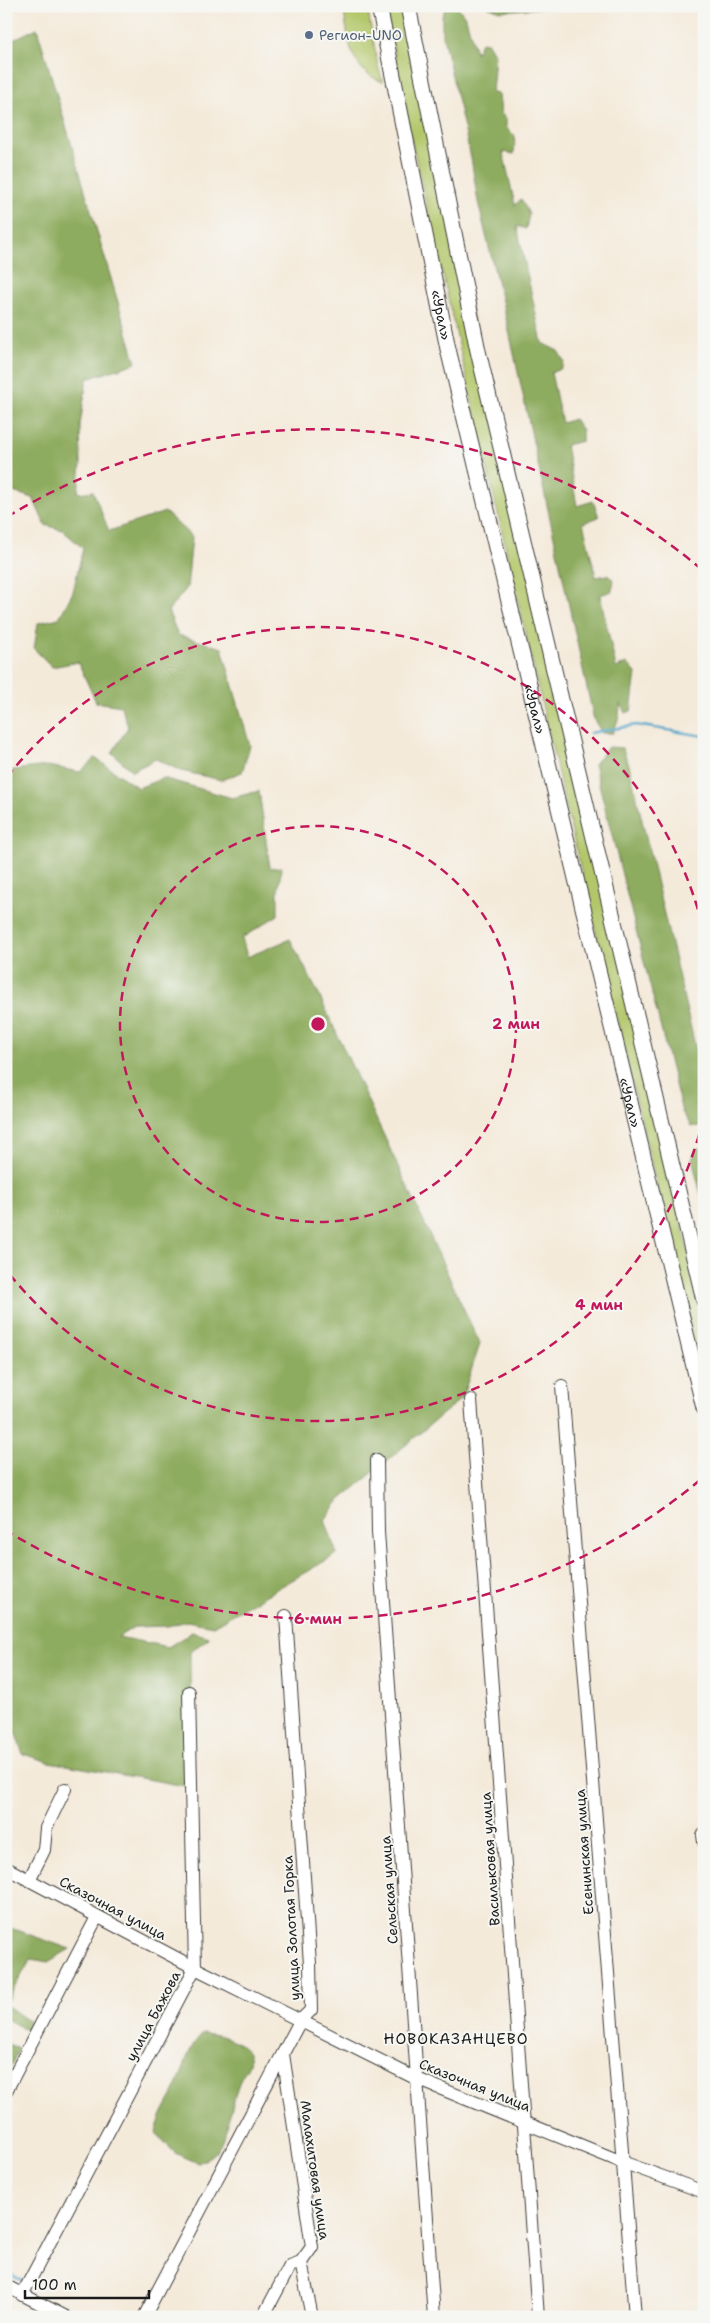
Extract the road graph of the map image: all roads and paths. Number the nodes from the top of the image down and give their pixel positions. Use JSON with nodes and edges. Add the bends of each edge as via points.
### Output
{"nodes":[{"id":1,"x":379,"y":6,"type":"edge"},
{"id":2,"x":408,"y":6,"type":"edge"},
{"id":3,"x":704,"y":1300,"type":"edge"},
{"id":4,"x":562,"y":1386,"type":"dead end"},
{"id":5,"x":471,"y":1400,"type":"dead end"},
{"id":6,"x":704,"y":1408,"type":"edge"},
{"id":7,"x":377,"y":1460,"type":"dead end"},
{"id":8,"x":286,"y":1616,"type":"dead end"},
{"id":9,"x":188,"y":1692,"type":"dead end"},
{"id":10,"x":65,"y":1788,"type":"dead end"},
{"id":11,"x":6,"y":1868,"type":"edge"},
{"id":12,"x":29,"y":1880,"type":"junction"},
{"id":13,"x":97,"y":1917,"type":"junction"},
{"id":14,"x":195,"y":1968,"type":"junction"},
{"id":15,"x":300,"y":2021,"type":"junction"},
{"id":16,"x":283,"y":2054,"type":"junction"},
{"id":17,"x":417,"y":2079,"type":"junction"},
{"id":18,"x":6,"y":2091,"type":"edge"},
{"id":19,"x":523,"y":2121,"type":"junction"},
{"id":20,"x":622,"y":2162,"type":"junction"},
{"id":21,"x":704,"y":2192,"type":"edge"},
{"id":22,"x":301,"y":2262,"type":"junction"},
{"id":23,"x":7,"y":2287,"type":"edge"},
{"id":24,"x":22,"y":2295,"type":"junction"},
{"id":25,"x":66,"y":2317,"type":"edge"},
{"id":26,"x":144,"y":2317,"type":"edge"},
{"id":27,"x":263,"y":2317,"type":"edge"},
{"id":28,"x":312,"y":2317,"type":"edge"},
{"id":29,"x":434,"y":2317,"type":"edge"},
{"id":30,"x":538,"y":2317,"type":"edge"},
{"id":31,"x":635,"y":2317,"type":"edge"}],
"edges":[{"from":1,"to":6,"type":"main road","name":"«Урал»","via":[[448,349]]},
{"from":2,"to":3,"type":"main road","name":"«Урал»","via":[[478,351]]},
{"from":4,"to":20,"type":"street","name":"Есенинская улица"},
{"from":5,"to":19,"type":"street","name":"Васильковая улица"},
{"from":7,"to":17,"type":"street","name":"Сельская улица","via":[[378,1532]]},
{"from":8,"to":15,"type":"street","name":"улица Золотая Горка","via":[[310,1964],[311,2010]]},
{"from":9,"to":14,"type":"street","name":"улица Бажова"},
{"from":10,"to":12,"type":"street","via":[[46,1828],[44,1850]]},
{"from":11,"to":12,"type":"street","name":"Сказочная улица"},
{"from":12,"to":13,"type":"street","name":"Сказочная улица"},
{"from":13,"to":14,"type":"street","name":"Сказочная улица"},
{"from":13,"to":18,"type":"street"},
{"from":14,"to":15,"type":"street","name":"Сказочная улица"},
{"from":14,"to":24,"type":"street","name":"улица Бажова"},
{"from":15,"to":16,"type":"street","name":"улица Золотая Горка"},
{"from":15,"to":17,"type":"street","name":"Сказочная улица"},
{"from":16,"to":22,"type":"street","name":"Малахитовая улица","via":[[312,2247]]},
{"from":16,"to":26,"type":"street","name":"улица Золотая Горка"},
{"from":17,"to":19,"type":"street","name":"Сказочная улица"},
{"from":17,"to":29,"type":"street","name":"Сельская улица"},
{"from":19,"to":20,"type":"street","name":"Сказочная улица"},
{"from":19,"to":30,"type":"street","name":"Васильковая улица"},
{"from":20,"to":21,"type":"street","name":"Сказочная улица"},
{"from":20,"to":31,"type":"street","name":"Есенинская улица"},
{"from":22,"to":27,"type":"street","via":[[290,2266]]},
{"from":22,"to":28,"type":"street"},
{"from":23,"to":24,"type":"street"},
{"from":24,"to":25,"type":"street"}]}
